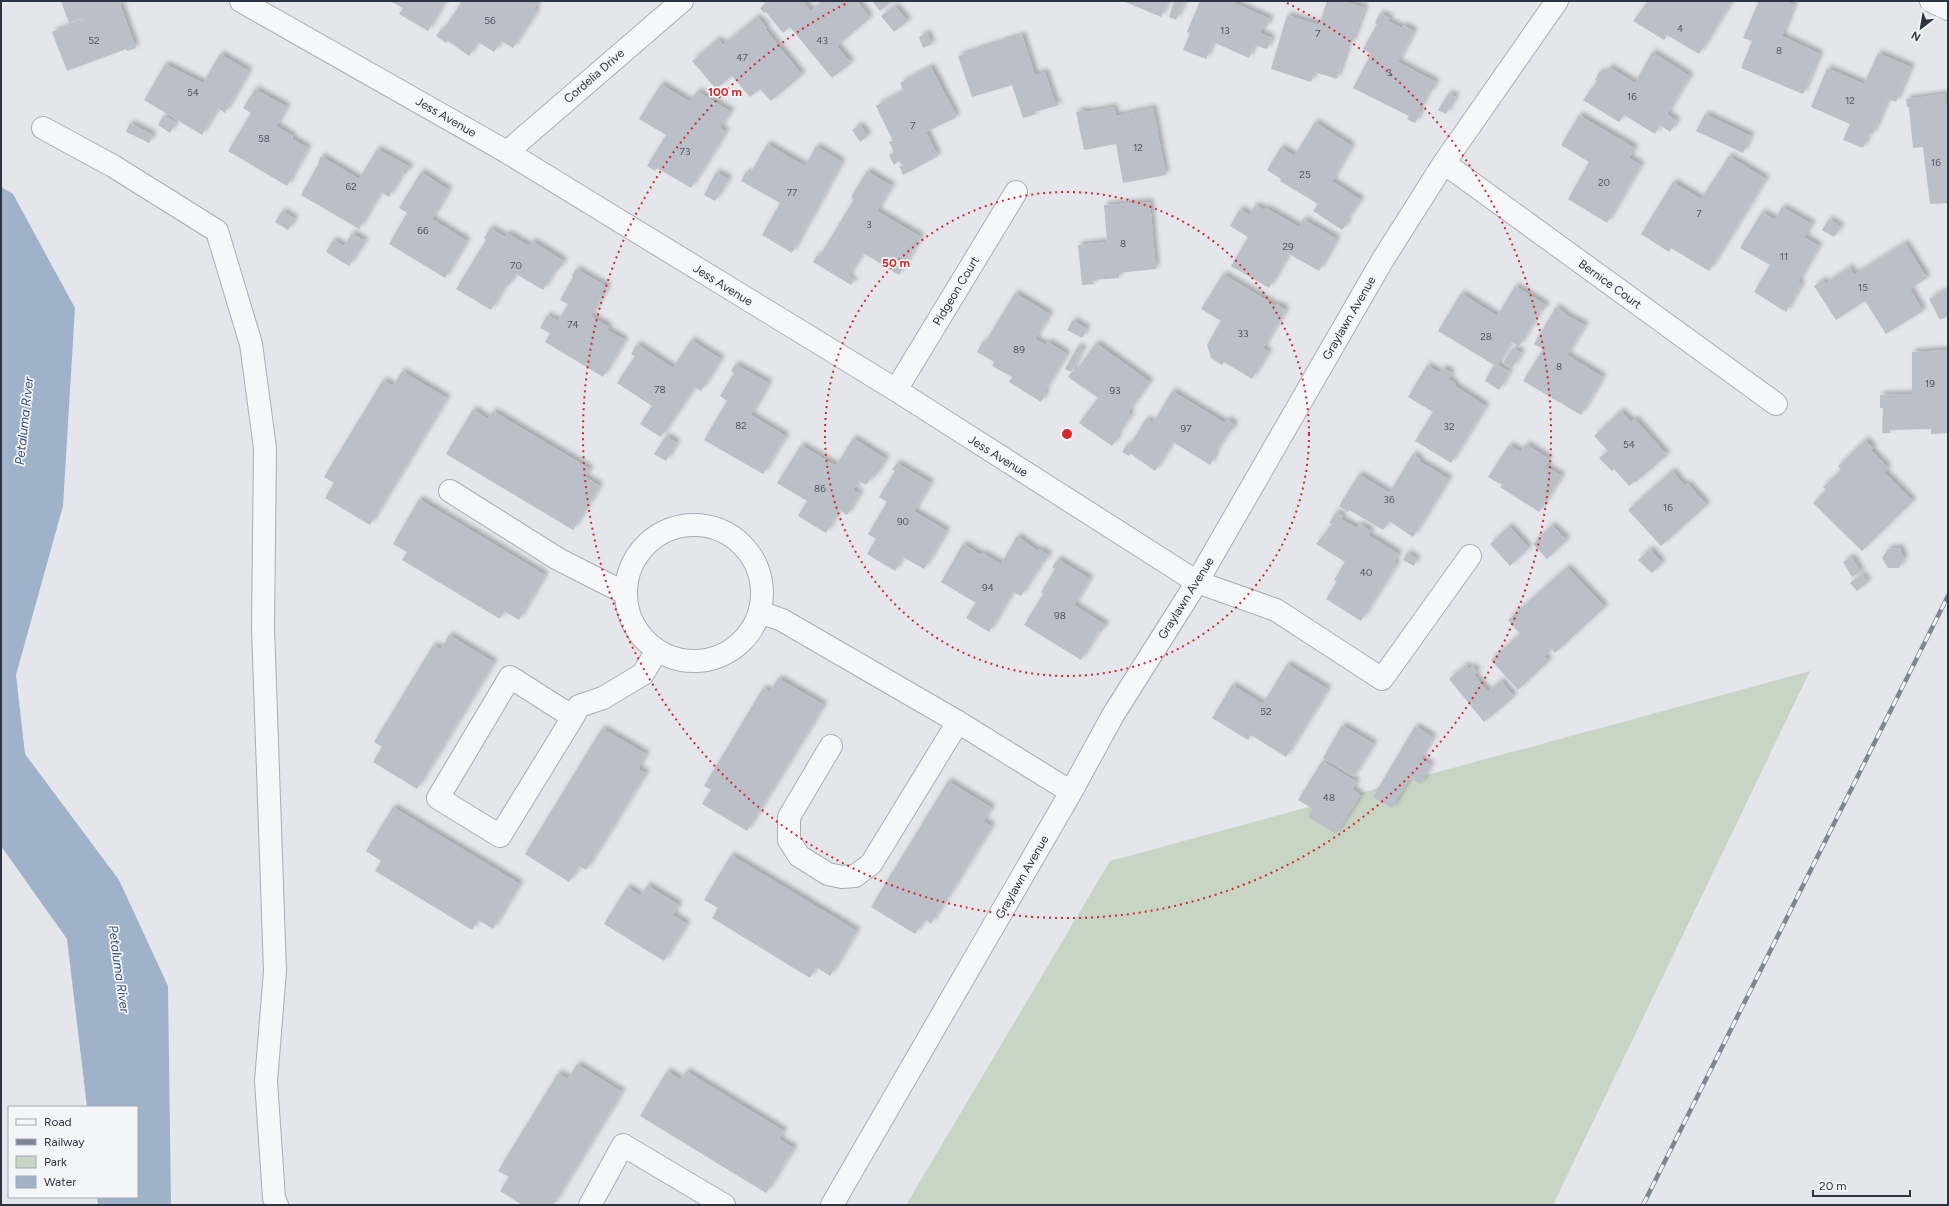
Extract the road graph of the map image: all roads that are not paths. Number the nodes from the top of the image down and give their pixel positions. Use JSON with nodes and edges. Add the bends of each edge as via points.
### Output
{"nodes":[{"id":1,"x":241,"y":1,"type":"edge"},
{"id":2,"x":682,"y":1,"type":"edge"},
{"id":3,"x":1557,"y":1,"type":"edge"},
{"id":4,"x":1931,"y":1,"type":"edge"},
{"id":5,"x":1948,"y":9,"type":"edge"},
{"id":6,"x":43,"y":128,"type":"dead end"},
{"id":7,"x":507,"y":152,"type":"junction"},
{"id":8,"x":1444,"y":163,"type":"junction"},
{"id":9,"x":1016,"y":192,"type":"dead end"},
{"id":10,"x":896,"y":390,"type":"junction"},
{"id":11,"x":1776,"y":404,"type":"dead end"},
{"id":12,"x":450,"y":491,"type":"dead end"},
{"id":13,"x":1470,"y":556,"type":"dead end"},
{"id":14,"x":1197,"y":582,"type":"junction"},
{"id":15,"x":625,"y":593,"type":"junction"},
{"id":16,"x":760,"y":612,"type":"junction"},
{"id":17,"x":657,"y":650,"type":"junction"},
{"id":18,"x":572,"y":717,"type":"junction"},
{"id":19,"x":958,"y":722,"type":"junction"},
{"id":20,"x":831,"y":746,"type":"dead end"},
{"id":21,"x":1071,"y":792,"type":"junction"},
{"id":22,"x":277,"y":1205,"type":"edge"},
{"id":23,"x":590,"y":1205,"type":"edge"},
{"id":24,"x":724,"y":1205,"type":"edge"},
{"id":25,"x":832,"y":1205,"type":"edge"}],
"edges":[{"from":1,"to":7,"type":"street","name":"Jess Avenue"},
{"from":2,"to":7,"type":"street","name":"Cordelia Drive"},
{"from":3,"to":8,"type":"street","name":"Graylawn Avenue"},
{"from":4,"to":5,"type":"street"},
{"from":6,"to":22,"type":"street","via":[[113,166],[217,231],[251,344],[265,448],[263,628],[275,971],[266,1081],[274,1198]]},
{"from":7,"to":10,"type":"street","name":"Jess Avenue"},
{"from":8,"to":11,"type":"street","name":"Bernice Court"},
{"from":8,"to":14,"type":"street","name":"Graylawn Avenue","via":[[1382,261]]},
{"from":9,"to":10,"type":"street","name":"Pidgeon Court"},
{"from":10,"to":14,"type":"street","name":"Jess Avenue"},
{"from":12,"to":15,"type":"street","via":[[558,559]]},
{"from":13,"to":14,"type":"street","name":"Jess Avenue","via":[[1382,679],[1276,610]]},
{"from":14,"to":21,"type":"street","name":"Graylawn Avenue","via":[[1113,715]]},
{"from":15,"to":16,"type":"street","via":[[627,576],[633,561],[644,545],[658,534],[675,526],[687,524],[711,526],[729,533],[743,544],[754,559],[761,576],[763,594]]},
{"from":15,"to":17,"type":"street","via":[[627,610],[633,626],[643,639]]},
{"from":16,"to":17,"type":"street","via":[[752,629],[741,643],[709,660],[673,658]]},
{"from":16,"to":19,"type":"street","via":[[782,620]]},
{"from":17,"to":18,"type":"street","via":[[642,674],[603,698],[579,706]]},
{"from":18,"to":18,"type":"street","via":[[510,677],[438,798],[500,836]]},
{"from":19,"to":20,"type":"street","via":[[871,864],[854,876],[828,874],[799,856],[789,840],[789,817]]},
{"from":19,"to":21,"type":"street"},
{"from":21,"to":25,"type":"street","name":"Graylawn Avenue"},
{"from":23,"to":24,"type":"street","via":[[623,1145]]}]}
